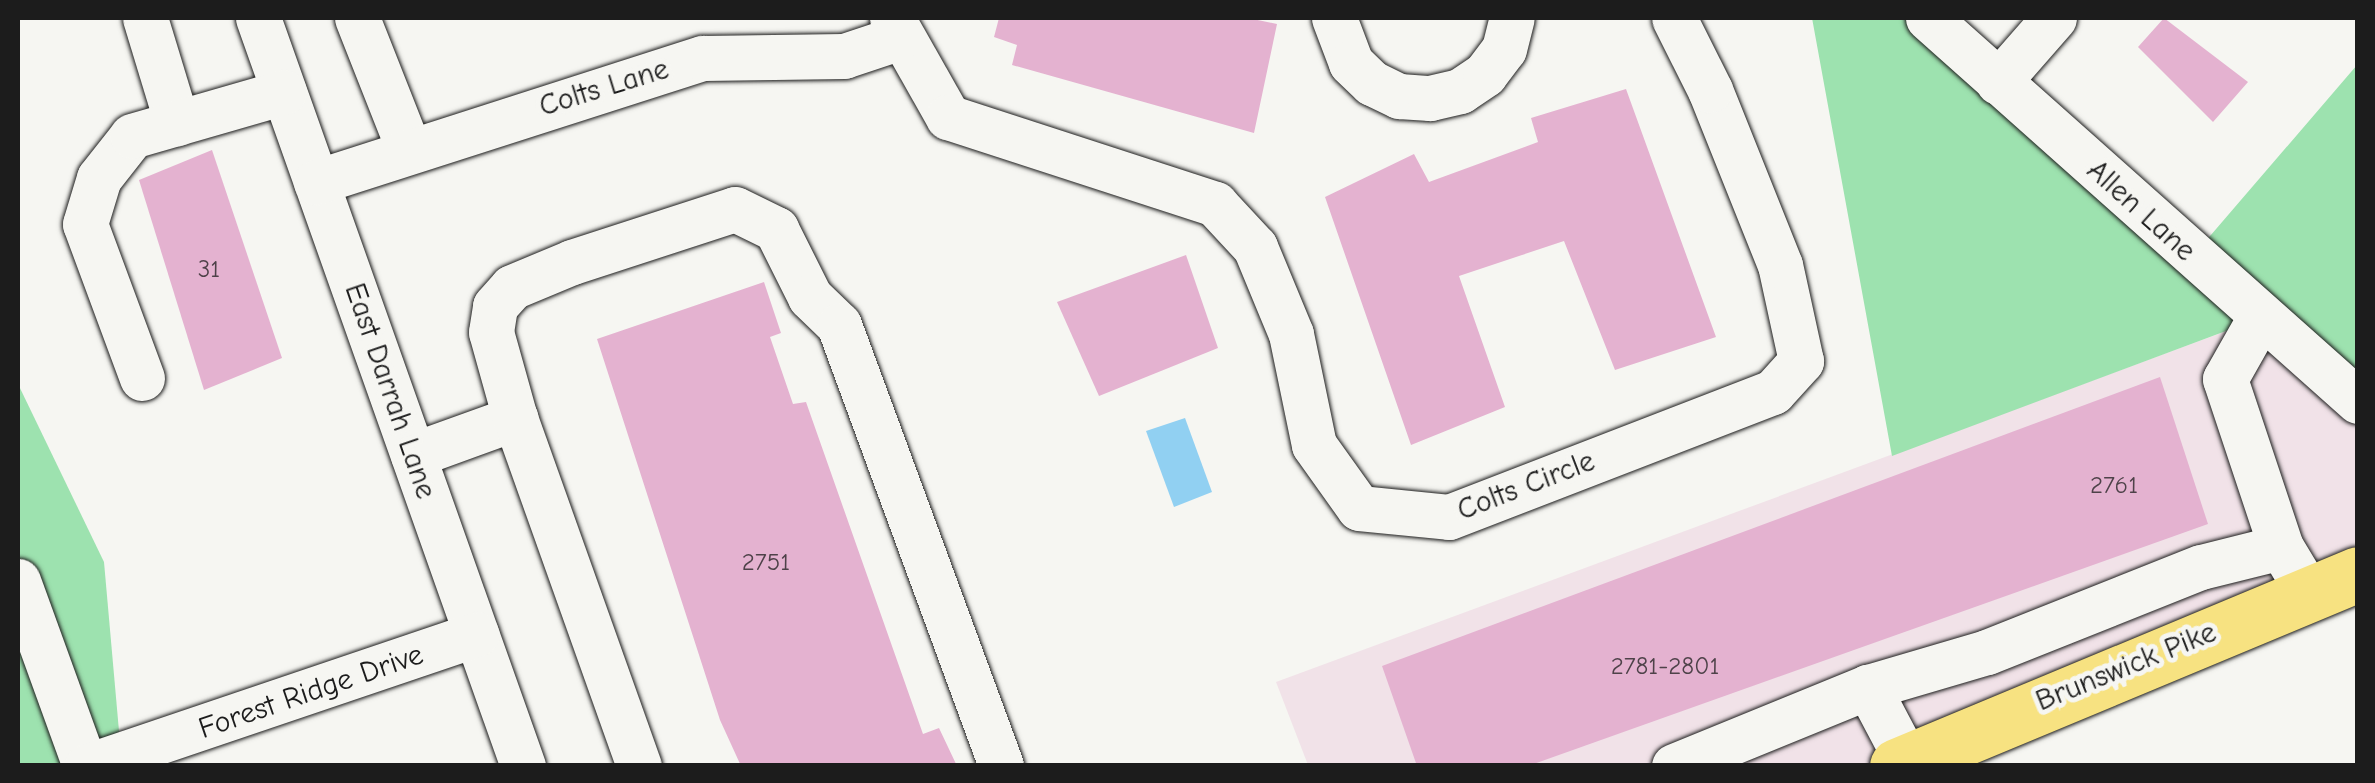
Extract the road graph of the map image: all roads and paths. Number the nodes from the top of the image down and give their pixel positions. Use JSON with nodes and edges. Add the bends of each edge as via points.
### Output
{"nodes":[{"id":1,"x":144,"y":18,"type":"edge"},
{"id":2,"x":258,"y":18,"type":"edge"},
{"id":3,"x":357,"y":18,"type":"edge"},
{"id":4,"x":1334,"y":18,"type":"edge"},
{"id":5,"x":1512,"y":18,"type":"edge"},
{"id":6,"x":1674,"y":18,"type":"edge"},
{"id":7,"x":1928,"y":18,"type":"edge"},
{"id":8,"x":2054,"y":18,"type":"edge"},
{"id":9,"x":895,"y":28,"type":"edge"},
{"id":10,"x":1998,"y":82,"type":"junction"},
{"id":11,"x":284,"y":92,"type":"junction"},
{"id":12,"x":176,"y":123,"type":"junction"},
{"id":13,"x":409,"y":150,"type":"junction"},
{"id":14,"x":316,"y":182,"type":"junction"},
{"id":15,"x":2259,"y":319,"type":"junction"},
{"id":16,"x":142,"y":378,"type":"dead end"},
{"id":17,"x":2358,"y":401,"type":"edge"},
{"id":18,"x":516,"y":418,"type":"junction"},
{"id":19,"x":413,"y":455,"type":"junction"},
{"id":20,"x":2326,"y":572,"type":"edge"},
{"id":21,"x":18,"y":581,"type":"edge"},
{"id":22,"x":476,"y":634,"type":"junction"},
{"id":23,"x":1868,"y":687,"type":"junction"},
{"id":24,"x":1902,"y":763,"type":"edge"},
{"id":25,"x":86,"y":766,"type":"edge"},
{"id":26,"x":523,"y":766,"type":"edge"},
{"id":27,"x":640,"y":766,"type":"edge"},
{"id":28,"x":1002,"y":766,"type":"edge"},
{"id":29,"x":1674,"y":766,"type":"edge"}],
"edges":[{"from":1,"to":12,"type":"street"},
{"from":2,"to":11,"type":"street","name":"East Darrah Lane"},
{"from":3,"to":13,"type":"street"},
{"from":4,"to":5,"type":"street","via":[[1351,62],[1372,82],[1399,96],[1430,98],[1460,91],[1486,74],[1504,49]]},
{"from":6,"to":9,"type":"street","name":"Colts Circle","via":[[1780,265],[1801,361],[1773,392],[1449,516],[1359,508],[1314,445],[1291,334],[1255,247],[1215,204],[948,117]]},
{"from":7,"to":10,"type":"street","name":"Allen Lane"},
{"from":8,"to":10,"type":"street"},
{"from":9,"to":13,"type":"street","name":"Colts Lane","via":[[844,56],[703,58]]},
{"from":10,"to":15,"type":"street","name":"Allen Lane"},
{"from":11,"to":12,"type":"street"},
{"from":11,"to":14,"type":"street","name":"East Darrah Lane"},
{"from":12,"to":16,"type":"street","via":[[132,136],[98,178],[85,224]]},
{"from":13,"to":14,"type":"street","name":"Colts Lane"},
{"from":14,"to":19,"type":"street","name":"East Darrah Lane"},
{"from":15,"to":17,"type":"street","name":"Allen Lane"},
{"from":15,"to":20,"type":"street","via":[[2225,379]]},
{"from":18,"to":19,"type":"street"},
{"from":18,"to":27,"type":"street"},
{"from":18,"to":28,"type":"street","via":[[492,332],[495,306],[512,287],[735,209],[760,218],[776,230],[810,297],[839,325]]},
{"from":19,"to":22,"type":"street","name":"East Darrah Lane"},
{"from":20,"to":23,"type":"street","via":[[2201,568],[1987,652]]},
{"from":20,"to":24,"type":"main road","name":"Brunswick Pike"},
{"from":21,"to":25,"type":"street","name":"Forest Ridge Drive"},
{"from":22,"to":25,"type":"street","name":"Forest Ridge Drive"},
{"from":22,"to":26,"type":"street","name":"East Darrah Lane"},
{"from":23,"to":24,"type":"street"},
{"from":23,"to":29,"type":"street"}]}
